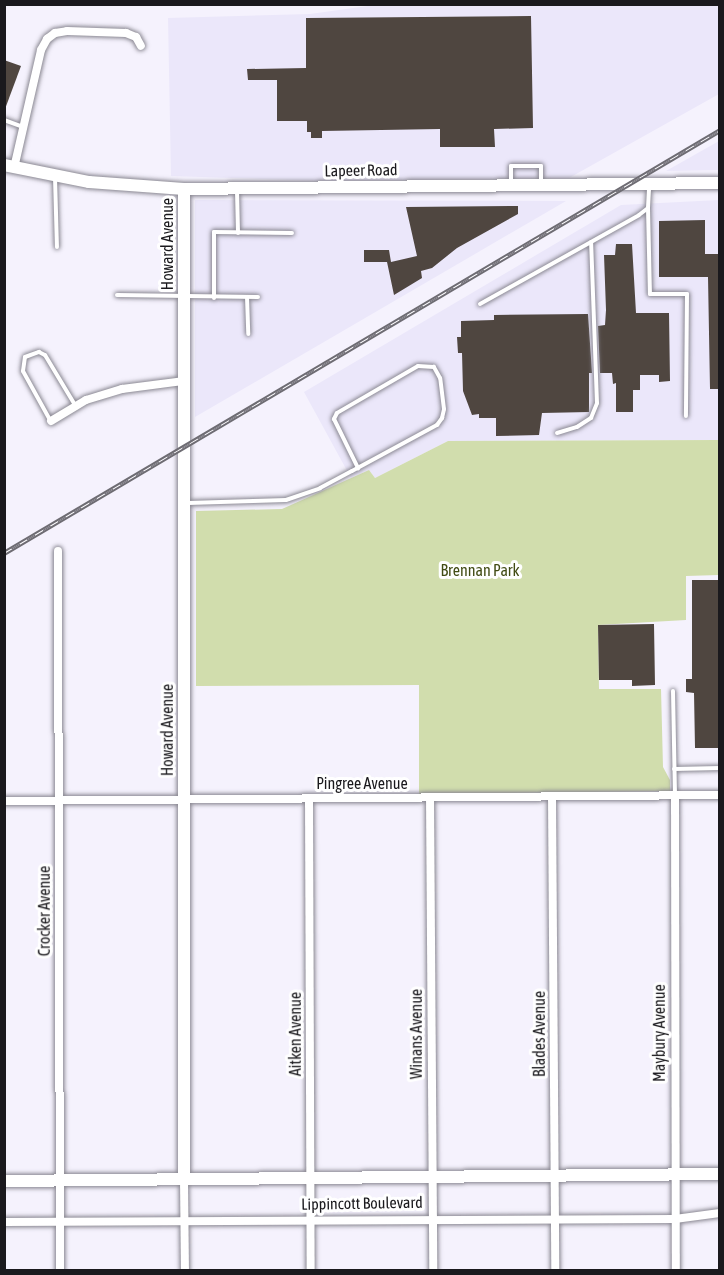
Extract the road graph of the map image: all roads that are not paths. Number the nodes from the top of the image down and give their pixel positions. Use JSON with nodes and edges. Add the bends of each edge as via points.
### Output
{"nodes":[{"id":1,"x":141,"y":46,"type":"dead end"},
{"id":2,"x":4,"y":120,"type":"edge"},
{"id":3,"x":24,"y":127,"type":"junction"},
{"id":4,"x":9,"y":166,"type":"edge"},
{"id":5,"x":55,"y":177,"type":"junction"},
{"id":6,"x":649,"y":183,"type":"junction"},
{"id":7,"x":720,"y":183,"type":"edge"},
{"id":8,"x":511,"y":185,"type":"junction"},
{"id":9,"x":541,"y":185,"type":"junction"},
{"id":10,"x":237,"y":188,"type":"junction"},
{"id":11,"x":184,"y":189,"type":"junction"},
{"id":12,"x":648,"y":208,"type":"junction"},
{"id":13,"x":238,"y":233,"type":"junction"},
{"id":14,"x":292,"y":233,"type":"dead end"},
{"id":15,"x":591,"y":242,"type":"junction"},
{"id":16,"x":57,"y":246,"type":"dead end"},
{"id":17,"x":117,"y":295,"type":"dead end"},
{"id":18,"x":247,"y":297,"type":"junction"},
{"id":19,"x":258,"y":297,"type":"dead end"},
{"id":20,"x":184,"y":298,"type":"junction"},
{"id":21,"x":214,"y":298,"type":"junction"},
{"id":22,"x":480,"y":304,"type":"dead end"},
{"id":23,"x":248,"y":334,"type":"dead end"},
{"id":24,"x":184,"y":381,"type":"junction"},
{"id":25,"x":76,"y":406,"type":"junction"},
{"id":26,"x":686,"y":416,"type":"dead end"},
{"id":27,"x":51,"y":421,"type":"joint"},
{"id":28,"x":557,"y":433,"type":"dead end"},
{"id":29,"x":358,"y":468,"type":"junction"},
{"id":30,"x":184,"y":504,"type":"junction"},
{"id":31,"x":58,"y":551,"type":"dead end"},
{"id":32,"x":673,"y":691,"type":"dead end"},
{"id":33,"x":720,"y":768,"type":"edge"},
{"id":34,"x":674,"y":769,"type":"junction"},
{"id":35,"x":720,"y":795,"type":"edge"},
{"id":36,"x":675,"y":796,"type":"junction"},
{"id":37,"x":430,"y":797,"type":"junction"},
{"id":38,"x":552,"y":797,"type":"junction"},
{"id":39,"x":309,"y":798,"type":"junction"},
{"id":40,"x":182,"y":799,"type":"junction"},
{"id":41,"x":58,"y":800,"type":"junction"},
{"id":42,"x":4,"y":801,"type":"edge"},
{"id":43,"x":674,"y":1173,"type":"junction"},
{"id":44,"x":720,"y":1174,"type":"edge"},
{"id":45,"x":554,"y":1176,"type":"junction"},
{"id":46,"x":432,"y":1178,"type":"junction"},
{"id":47,"x":184,"y":1179,"type":"junction"},
{"id":48,"x":310,"y":1179,"type":"junction"},
{"id":49,"x":4,"y":1181,"type":"edge"},
{"id":50,"x":60,"y":1181,"type":"junction"},
{"id":51,"x":720,"y":1213,"type":"edge"},
{"id":52,"x":433,"y":1219,"type":"junction"},
{"id":53,"x":675,"y":1219,"type":"junction"},
{"id":54,"x":554,"y":1220,"type":"junction"},
{"id":55,"x":185,"y":1221,"type":"junction"},
{"id":56,"x":311,"y":1221,"type":"junction"},
{"id":57,"x":4,"y":1222,"type":"edge"},
{"id":58,"x":59,"y":1222,"type":"junction"},
{"id":59,"x":60,"y":1270,"type":"edge"},
{"id":60,"x":185,"y":1270,"type":"edge"},
{"id":61,"x":311,"y":1270,"type":"edge"},
{"id":62,"x":433,"y":1270,"type":"edge"},
{"id":63,"x":555,"y":1270,"type":"edge"},
{"id":64,"x":676,"y":1270,"type":"edge"}],
"edges":[{"from":1,"to":3,"type":"street","via":[[136,37],[126,33],[55,33],[41,50]]},
{"from":2,"to":3,"type":"lane"},
{"from":3,"to":4,"type":"street"},
{"from":4,"to":5,"type":"street","name":"Lapeer Road"},
{"from":5,"to":11,"type":"street","name":"Lapeer Road"},
{"from":5,"to":16,"type":"lane"},
{"from":6,"to":7,"type":"street","name":"Lapeer Road"},
{"from":6,"to":9,"type":"street","name":"Lapeer Road"},
{"from":6,"to":12,"type":"lane"},
{"from":8,"to":9,"type":"street","name":"Lapeer Road"},
{"from":8,"to":9,"type":"lane","via":[[510,166],[541,166]]},
{"from":8,"to":10,"type":"street","name":"Lapeer Road"},
{"from":10,"to":11,"type":"street","name":"Lapeer Road"},
{"from":10,"to":13,"type":"lane"},
{"from":11,"to":20,"type":"street","name":"Howard Avenue"},
{"from":12,"to":15,"type":"lane"},
{"from":12,"to":26,"type":"lane","via":[[650,294],[687,294]]},
{"from":13,"to":14,"type":"lane"},
{"from":13,"to":21,"type":"lane","via":[[214,232]]},
{"from":15,"to":22,"type":"lane"},
{"from":15,"to":28,"type":"lane","via":[[597,403],[591,418]]},
{"from":17,"to":20,"type":"lane"},
{"from":18,"to":19,"type":"lane"},
{"from":18,"to":21,"type":"lane"},
{"from":18,"to":23,"type":"lane"},
{"from":20,"to":21,"type":"lane"},
{"from":20,"to":24,"type":"street","name":"Howard Avenue"},
{"from":24,"to":25,"type":"street","via":[[122,388]]},
{"from":24,"to":30,"type":"street","name":"Howard Avenue"},
{"from":25,"to":27,"type":"street"},
{"from":25,"to":27,"type":"lane","via":[[45,355],[39,352],[25,357],[22,371]]},
{"from":29,"to":29,"type":"lane","via":[[437,425],[442,418],[440,378],[434,367],[418,366],[337,413],[334,419]]},
{"from":29,"to":30,"type":"lane","via":[[286,500]]},
{"from":30,"to":40,"type":"street","name":"Howard Avenue"},
{"from":31,"to":41,"type":"street","name":"Crocker Avenue"},
{"from":32,"to":34,"type":"lane"},
{"from":33,"to":34,"type":"lane"},
{"from":34,"to":36,"type":"lane"},
{"from":35,"to":36,"type":"street","name":"Pingree Avenue"},
{"from":36,"to":38,"type":"street","name":"Pingree Avenue"},
{"from":36,"to":43,"type":"street","name":"Maybury Avenue"},
{"from":37,"to":38,"type":"street","name":"Pingree Avenue"},
{"from":37,"to":39,"type":"street","name":"Pingree Avenue"},
{"from":37,"to":46,"type":"street","name":"Winans Avenue"},
{"from":38,"to":45,"type":"street","name":"Blades Avenue"},
{"from":39,"to":40,"type":"street","name":"Pingree Avenue"},
{"from":39,"to":48,"type":"street","name":"Aitken Avenue"},
{"from":40,"to":41,"type":"street","name":"Pingree Avenue"},
{"from":40,"to":47,"type":"street","name":"Howard Avenue"},
{"from":41,"to":42,"type":"street","name":"Pingree Avenue"},
{"from":41,"to":50,"type":"street","name":"Crocker Avenue"},
{"from":43,"to":44,"type":"street","name":"Lippincott Boulevard"},
{"from":43,"to":45,"type":"street","name":"Lippincott Boulevard"},
{"from":43,"to":53,"type":"street","name":"Maybury Avenue"},
{"from":45,"to":46,"type":"street","name":"Lippincott Boulevard"},
{"from":45,"to":54,"type":"street","name":"Blades Avenue"},
{"from":46,"to":48,"type":"street","name":"Lippincott Boulevard"},
{"from":46,"to":52,"type":"street","name":"Winans Avenue"},
{"from":47,"to":48,"type":"street","name":"Lippincott Boulevard"},
{"from":47,"to":50,"type":"street","name":"Lippincott Boulevard"},
{"from":47,"to":55,"type":"street","name":"Howard Avenue"},
{"from":48,"to":56,"type":"street","name":"Aitken Avenue"},
{"from":49,"to":50,"type":"street","name":"Lippincott Boulevard"},
{"from":50,"to":58,"type":"street","name":"Crocker Avenue"},
{"from":51,"to":53,"type":"street","name":"Lippincott Boulevard"},
{"from":52,"to":54,"type":"street","name":"Lippincott Boulevard"},
{"from":52,"to":56,"type":"street","name":"Lippincott Boulevard"},
{"from":52,"to":62,"type":"street","name":"Winans Avenue"},
{"from":53,"to":54,"type":"street","name":"Lippincott Boulevard"},
{"from":53,"to":64,"type":"street","name":"Maybury Avenue"},
{"from":54,"to":63,"type":"street","name":"Blades Avenue"},
{"from":55,"to":56,"type":"street","name":"Lippincott Boulevard"},
{"from":55,"to":58,"type":"street","name":"Lippincott Boulevard"},
{"from":55,"to":60,"type":"street","name":"Howard Avenue"},
{"from":56,"to":61,"type":"street","name":"Aitken Avenue"},
{"from":57,"to":58,"type":"street","name":"Lippincott Boulevard"},
{"from":58,"to":59,"type":"street","name":"Crocker Avenue"}]}
